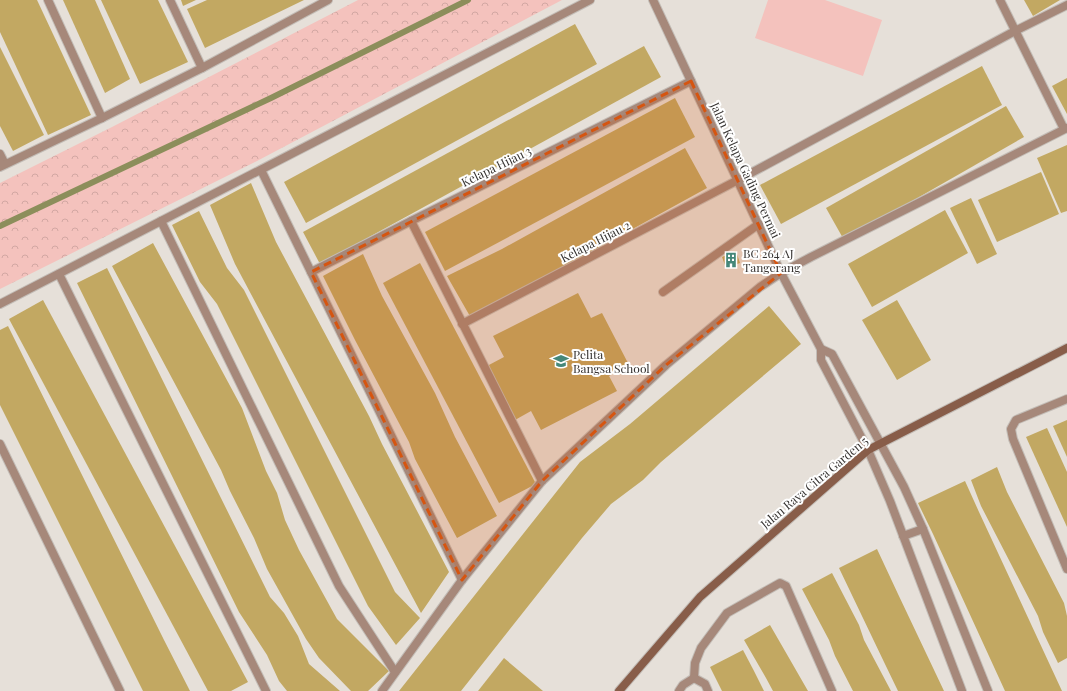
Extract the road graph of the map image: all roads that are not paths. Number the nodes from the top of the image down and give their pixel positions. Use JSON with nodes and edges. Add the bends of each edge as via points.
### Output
{"nodes":[{"id":1,"x":48,"y":0,"type":"edge"},
{"id":2,"x":170,"y":0,"type":"edge"},
{"id":3,"x":328,"y":0,"type":"edge"},
{"id":4,"x":590,"y":0,"type":"edge"},
{"id":5,"x":653,"y":0,"type":"edge"},
{"id":6,"x":1000,"y":0,"type":"edge"},
{"id":7,"x":1067,"y":5,"type":"edge"},
{"id":8,"x":1016,"y":31,"type":"junction"},
{"id":9,"x":202,"y":68,"type":"junction"},
{"id":10,"x":692,"y":81,"type":"junction"},
{"id":11,"x":102,"y":118,"type":"junction"},
{"id":12,"x":1065,"y":129,"type":"edge"},
{"id":13,"x":0,"y":154,"type":"edge"},
{"id":14,"x":3,"y":166,"type":"edge"},
{"id":15,"x":261,"y":170,"type":"junction"},
{"id":16,"x":738,"y":180,"type":"junction"},
{"id":17,"x":161,"y":221,"type":"junction"},
{"id":18,"x":411,"y":221,"type":"junction"},
{"id":19,"x":759,"y":224,"type":"junction"},
{"id":20,"x":312,"y":272,"type":"junction"},
{"id":21,"x":781,"y":273,"type":"junction"},
{"id":22,"x":59,"y":274,"type":"junction"},
{"id":23,"x":663,"y":292,"type":"dead end"},
{"id":24,"x":0,"y":304,"type":"edge"},
{"id":25,"x":462,"y":324,"type":"junction"},
{"id":26,"x":1067,"y":348,"type":"edge"},
{"id":27,"x":821,"y":349,"type":"junction"},
{"id":28,"x":1067,"y":400,"type":"edge"},
{"id":29,"x":881,"y":442,"type":"junction"},
{"id":30,"x":0,"y":444,"type":"edge"},
{"id":31,"x":868,"y":450,"type":"junction"},
{"id":32,"x":542,"y":481,"type":"junction"},
{"id":33,"x":923,"y":529,"type":"junction"},
{"id":34,"x":903,"y":536,"type":"junction"},
{"id":35,"x":1067,"y":569,"type":"edge"},
{"id":36,"x":462,"y":580,"type":"junction"},
{"id":37,"x":395,"y":672,"type":"junction"},
{"id":38,"x":694,"y":678,"type":"junction"},
{"id":39,"x":120,"y":691,"type":"edge"},
{"id":40,"x":266,"y":691,"type":"edge"},
{"id":41,"x":382,"y":691,"type":"edge"},
{"id":42,"x":619,"y":691,"type":"edge"},
{"id":43,"x":679,"y":691,"type":"edge"},
{"id":44,"x":708,"y":691,"type":"edge"},
{"id":45,"x":832,"y":691,"type":"edge"},
{"id":46,"x":962,"y":691,"type":"edge"},
{"id":47,"x":988,"y":691,"type":"edge"}],
"edges":[{"from":1,"to":11,"type":"street"},
{"from":2,"to":9,"type":"street"},
{"from":3,"to":9,"type":"street"},
{"from":4,"to":15,"type":"street"},
{"from":5,"to":10,"type":"street","name":"Jalan Kelapa Gading Permai"},
{"from":6,"to":8,"type":"street"},
{"from":7,"to":8,"type":"street","name":"Kelapa Hijau 2"},
{"from":8,"to":12,"type":"street"},
{"from":8,"to":16,"type":"street","name":"Kelapa Hijau 2"},
{"from":9,"to":11,"type":"street"},
{"from":10,"to":16,"type":"street","name":"Jalan Kelapa Gading Permai"},
{"from":10,"to":18,"type":"street","name":"Kelapa Hijau 3"},
{"from":11,"to":14,"type":"street"},
{"from":12,"to":21,"type":"street"},
{"from":13,"to":14,"type":"street"},
{"from":15,"to":17,"type":"street"},
{"from":15,"to":20,"type":"street"},
{"from":16,"to":19,"type":"street","name":"Jalan Kelapa Gading Permai"},
{"from":16,"to":25,"type":"street","name":"Kelapa Hijau 2"},
{"from":17,"to":22,"type":"street"},
{"from":17,"to":37,"type":"street","via":[[339,586]]},
{"from":18,"to":20,"type":"street","name":"Kelapa Hijau 3"},
{"from":18,"to":25,"type":"street"},
{"from":19,"to":21,"type":"street","name":"Jalan Kelapa Gading Permai"},
{"from":19,"to":23,"type":"street"},
{"from":20,"to":36,"type":"street"},
{"from":21,"to":27,"type":"street","name":"Jalan Kelapa Gading Permai"},
{"from":21,"to":32,"type":"street","via":[[760,287],[666,365]]},
{"from":22,"to":24,"type":"street"},
{"from":22,"to":40,"type":"street"},
{"from":25,"to":32,"type":"street"},
{"from":26,"to":29,"type":"street","name":"Jalan Raya Citra Garden 5"},
{"from":27,"to":29,"type":"street","name":"Jalan Kelapa Gading Permai","via":[[832,354]]},
{"from":27,"to":31,"type":"street","name":"Jalan Kelapa Gading Permai","via":[[821,360]]},
{"from":28,"to":35,"type":"street","via":[[1016,420],[1011,429]]},
{"from":29,"to":31,"type":"street","name":"Jalan Raya Citra Garden 5"},
{"from":29,"to":33,"type":"street","name":"Jalan Kelapa Gading Permai"},
{"from":30,"to":39,"type":"street"},
{"from":31,"to":34,"type":"street","name":"Jalan Kelapa Gading Permai"},
{"from":31,"to":42,"type":"street","name":"Jalan Raya Citra Garden 5","via":[[700,597]]},
{"from":32,"to":36,"type":"street"},
{"from":33,"to":34,"type":"street"},
{"from":33,"to":47,"type":"street","name":"Jalan Kelapa Gading Permai"},
{"from":34,"to":46,"type":"street","name":"Jalan Kelapa Gading Permai"},
{"from":36,"to":37,"type":"street"},
{"from":37,"to":41,"type":"street"},
{"from":38,"to":43,"type":"street"},
{"from":38,"to":44,"type":"street","via":[[705,684]]},
{"from":38,"to":45,"type":"street","via":[[695,663],[701,648],[727,613],[780,583],[786,586]]}]}
